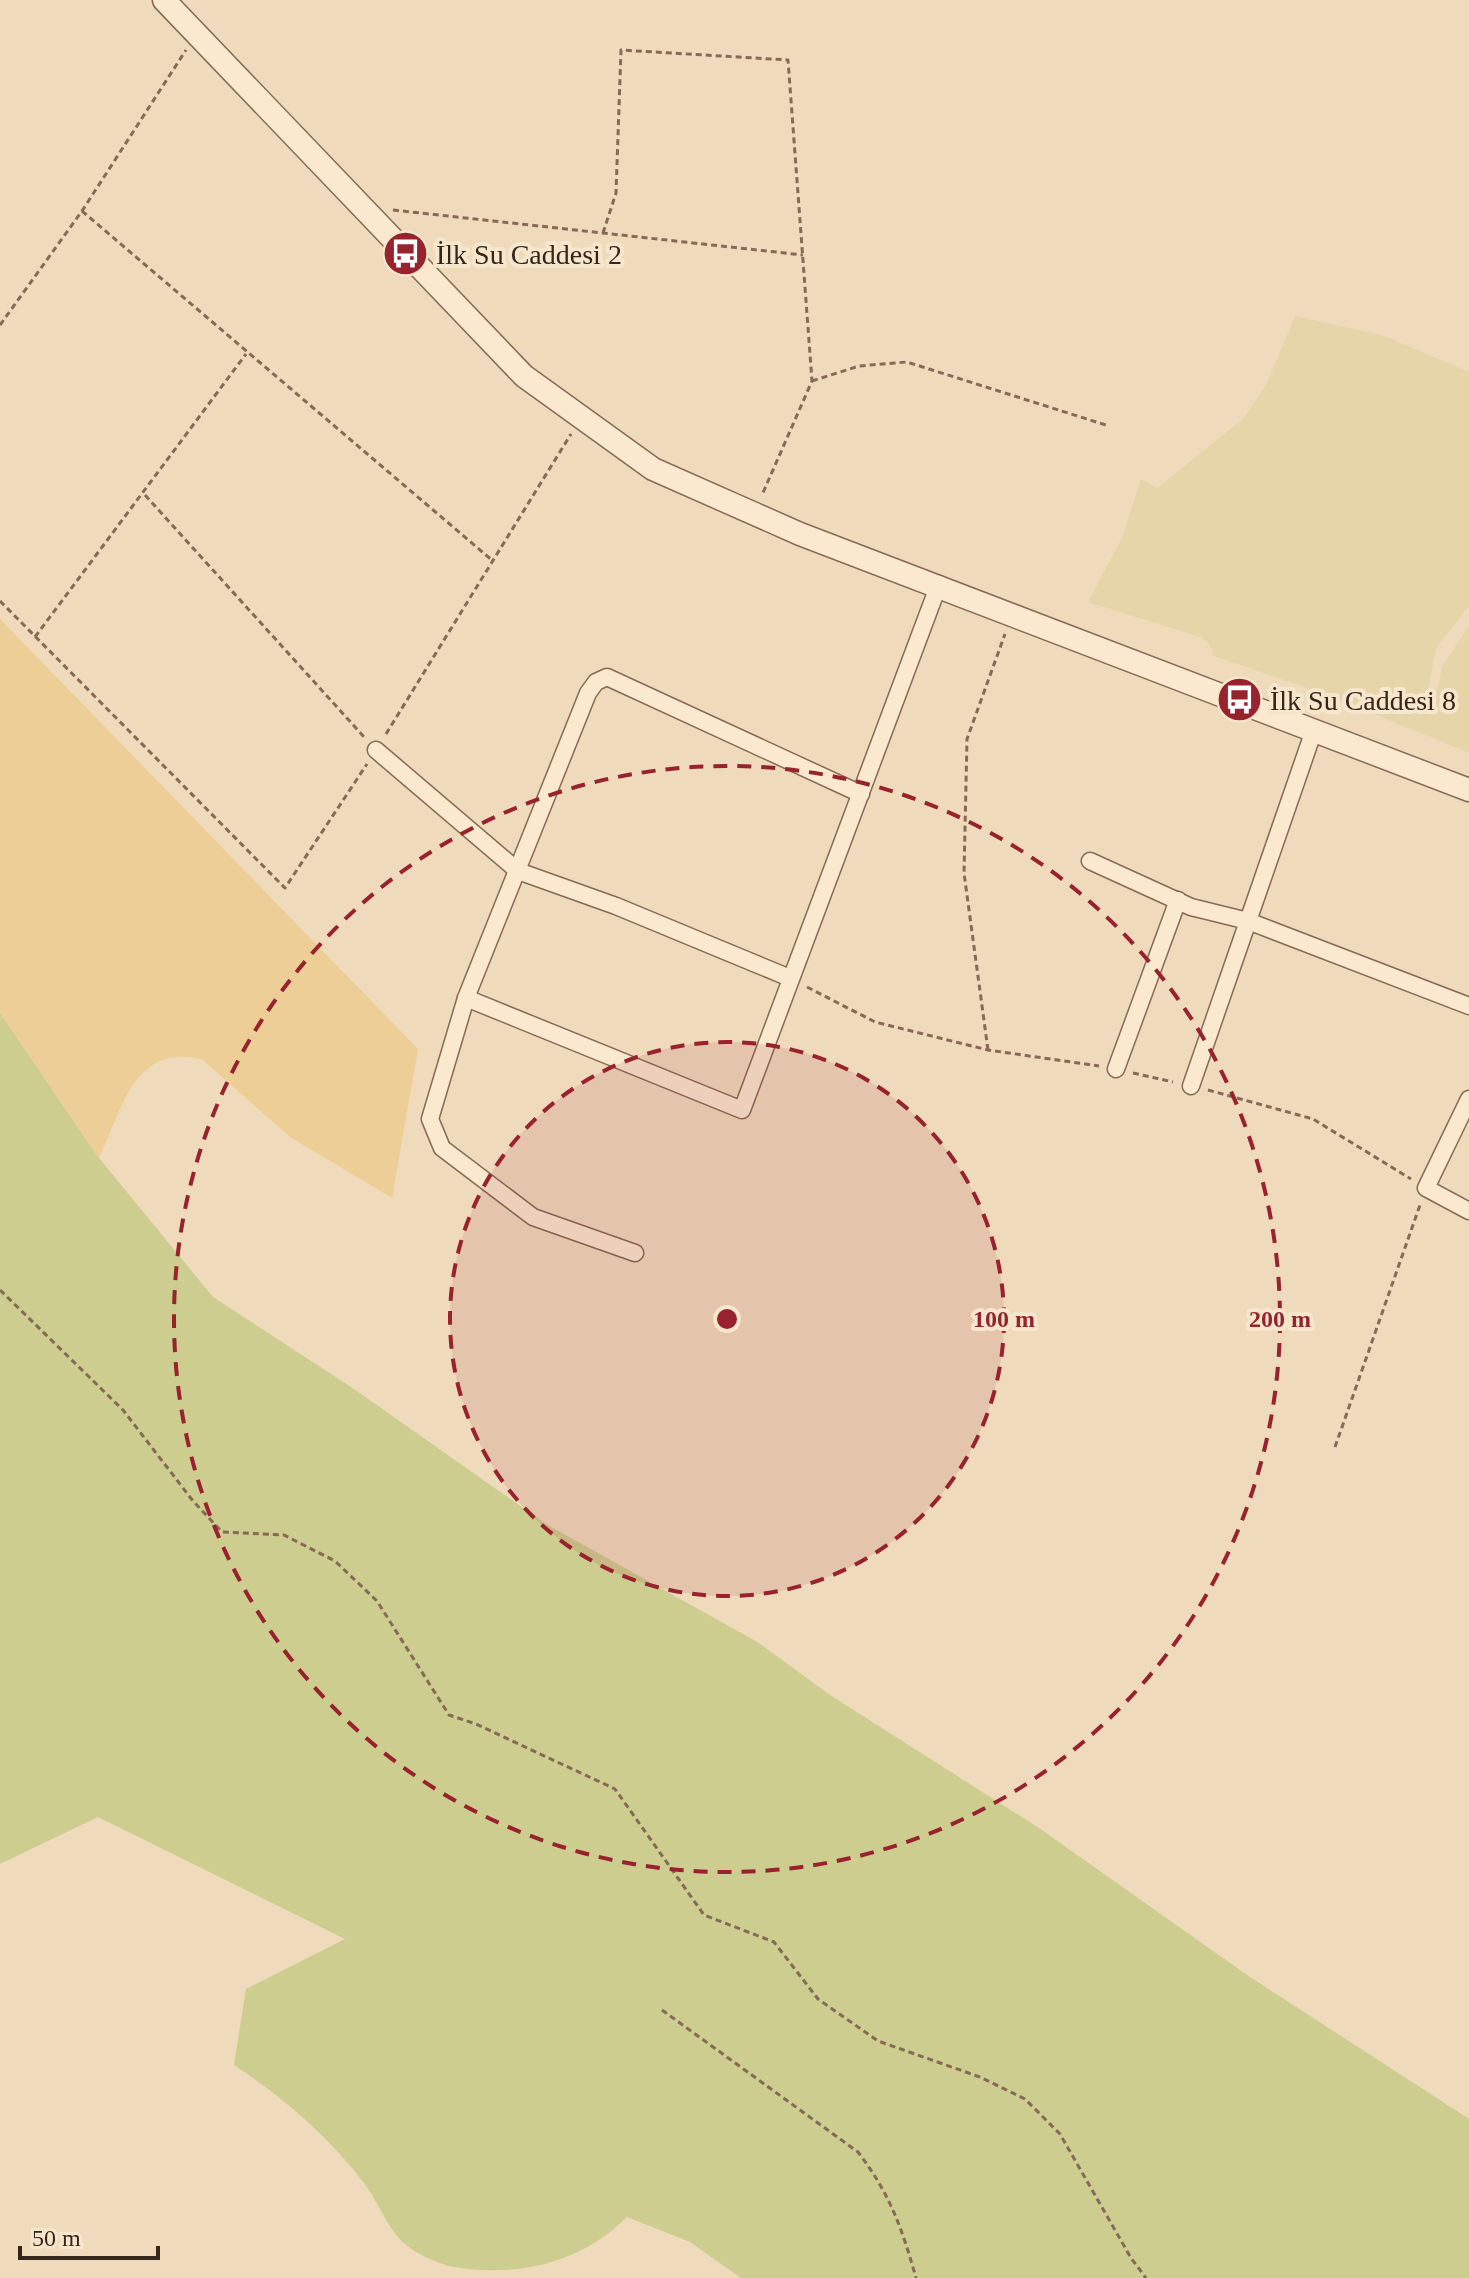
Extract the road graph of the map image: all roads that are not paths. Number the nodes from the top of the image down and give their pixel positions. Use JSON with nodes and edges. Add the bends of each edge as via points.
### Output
{"nodes":[{"id":1,"x":164,"y":0,"type":"edge"},
{"id":2,"x":939,"y":584,"type":"junction"},
{"id":3,"x":1313,"y":733,"type":"junction"},
{"id":4,"x":376,"y":750,"type":"road end"},
{"id":5,"x":1469,"y":790,"type":"edge"},
{"id":6,"x":861,"y":794,"type":"junction"},
{"id":7,"x":1090,"y":861,"type":"dead end"},
{"id":8,"x":518,"y":871,"type":"junction"},
{"id":9,"x":1178,"y":900,"type":"junction"},
{"id":10,"x":1248,"y":921,"type":"junction"},
{"id":11,"x":790,"y":978,"type":"junction"},
{"id":12,"x":466,"y":998,"type":"junction"},
{"id":13,"x":1469,"y":1006,"type":"edge"},
{"id":14,"x":1116,"y":1069,"type":"road end"},
{"id":15,"x":1191,"y":1086,"type":"road end"},
{"id":16,"x":1469,"y":1099,"type":"edge"},
{"id":17,"x":1469,"y":1211,"type":"edge"},
{"id":18,"x":635,"y":1253,"type":"dead end"}],
"edges":[{"from":1,"to":2,"type":"street","via":[[524,376],[653,469]]},
{"from":2,"to":3,"type":"street"},
{"from":2,"to":6,"type":"street"},
{"from":3,"to":5,"type":"street"},
{"from":3,"to":10,"type":"street"},
{"from":4,"to":8,"type":"street"},
{"from":6,"to":8,"type":"street","via":[[601,677],[588,693]]},
{"from":6,"to":11,"type":"street"},
{"from":7,"to":9,"type":"street"},
{"from":8,"to":11,"type":"street"},
{"from":8,"to":12,"type":"street"},
{"from":9,"to":10,"type":"street"},
{"from":9,"to":14,"type":"street"},
{"from":10,"to":13,"type":"street"},
{"from":10,"to":15,"type":"street"},
{"from":11,"to":12,"type":"street","via":[[742,1110]]},
{"from":12,"to":18,"type":"street","via":[[430,1119],[442,1148],[533,1217]]},
{"from":16,"to":17,"type":"street","via":[[1426,1188]]}]}
